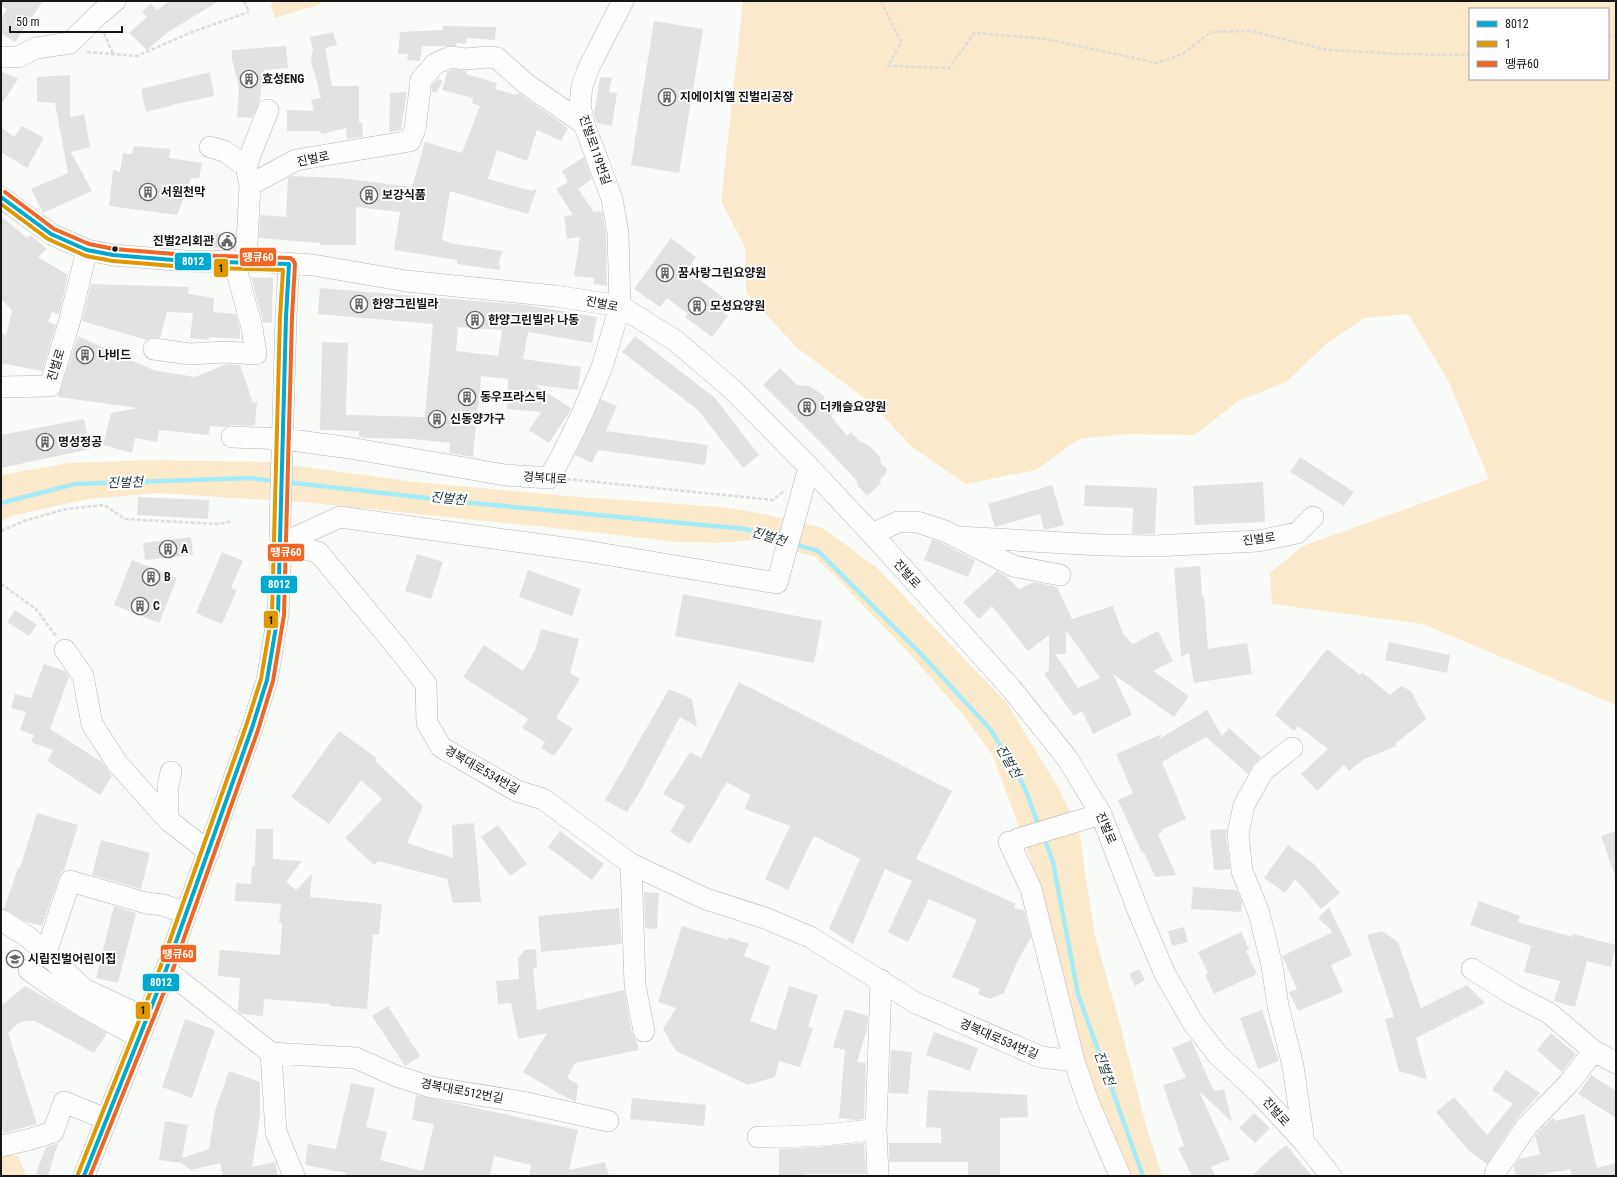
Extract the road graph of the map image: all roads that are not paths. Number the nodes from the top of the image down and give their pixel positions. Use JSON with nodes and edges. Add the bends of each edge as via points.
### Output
{"nodes":[{"id":1,"x":115,"y":1,"type":"edge"},
{"id":2,"x":623,"y":1,"type":"edge"},
{"id":3,"x":1,"y":57,"type":"edge"},
{"id":4,"x":268,"y":110,"type":"dead end"},
{"id":5,"x":584,"y":124,"type":"junction"},
{"id":6,"x":210,"y":147,"type":"dead end"},
{"id":7,"x":248,"y":175,"type":"junction"},
{"id":8,"x":1,"y":197,"type":"edge"},
{"id":9,"x":87,"y":250,"type":"junction"},
{"id":10,"x":240,"y":262,"type":"junction"},
{"id":11,"x":290,"y":264,"type":"junction"},
{"id":12,"x":620,"y":306,"type":"junction"},
{"id":13,"x":154,"y":349,"type":"dead end"},
{"id":14,"x":1,"y":387,"type":"edge"},
{"id":15,"x":232,"y":437,"type":"dead end"},
{"id":16,"x":284,"y":442,"type":"junction"},
{"id":17,"x":809,"y":467,"type":"junction"},
{"id":18,"x":549,"y":478,"type":"joint"},
{"id":19,"x":1313,"y":517,"type":"dead end"},
{"id":20,"x":872,"y":534,"type":"junction"},
{"id":21,"x":958,"y":538,"type":"junction"},
{"id":22,"x":281,"y":544,"type":"junction"},
{"id":23,"x":1060,"y":575,"type":"dead end"},
{"id":24,"x":65,"y":650,"type":"road end"},
{"id":25,"x":1292,"y":748,"type":"dead end"},
{"id":26,"x":171,"y":772,"type":"dead end"},
{"id":27,"x":1101,"y":814,"type":"junction"},
{"id":28,"x":168,"y":820,"type":"junction"},
{"id":29,"x":209,"y":852,"type":"junction"},
{"id":30,"x":631,"y":864,"type":"junction"},
{"id":31,"x":186,"y":913,"type":"junction"},
{"id":32,"x":1,"y":920,"type":"edge"},
{"id":33,"x":46,"y":953,"type":"junction"},
{"id":34,"x":30,"y":970,"type":"dead end"},
{"id":35,"x":166,"y":970,"type":"junction"},
{"id":36,"x":1472,"y":970,"type":"dead end"},
{"id":37,"x":881,"y":980,"type":"junction"},
{"id":38,"x":143,"y":1027,"type":"junction"},
{"id":39,"x":644,"y":1031,"type":"dead end"},
{"id":40,"x":1594,"y":1051,"type":"junction"},
{"id":41,"x":271,"y":1053,"type":"junction"},
{"id":42,"x":1074,"y":1061,"type":"junction"},
{"id":43,"x":1616,"y":1063,"type":"edge"},
{"id":44,"x":106,"y":1119,"type":"junction"},
{"id":45,"x":608,"y":1121,"type":"dead end"},
{"id":46,"x":876,"y":1129,"type":"junction"},
{"id":47,"x":758,"y":1138,"type":"dead end"},
{"id":48,"x":1304,"y":1142,"type":"junction"},
{"id":49,"x":1,"y":1146,"type":"edge"},
{"id":50,"x":84,"y":1176,"type":"edge"},
{"id":51,"x":294,"y":1176,"type":"edge"},
{"id":52,"x":878,"y":1176,"type":"edge"},
{"id":53,"x":1120,"y":1176,"type":"edge"},
{"id":54,"x":1331,"y":1176,"type":"edge"},
{"id":55,"x":1495,"y":1176,"type":"edge"}],
"edges":[{"from":1,"to":3,"type":"street","via":[[70,43],[36,48],[18,57]]},
{"from":2,"to":5,"type":"street","name":"진벌로119번길","via":[[582,86],[580,105]]},
{"from":4,"to":7,"type":"street"},
{"from":5,"to":7,"type":"street","name":"진벌로","via":[[525,83],[497,58],[450,57],[435,64],[421,80],[415,129],[410,141],[296,160]]},
{"from":5,"to":12,"type":"street","name":"진벌로119번길","via":[[612,199],[618,233]]},
{"from":6,"to":7,"type":"street","via":[[224,151]]},
{"from":7,"to":10,"type":"street"},
{"from":8,"to":9,"type":"street","name":"진벌로","via":[[51,234]]},
{"from":9,"to":10,"type":"street","name":"진벌로","via":[[186,261]]},
{"from":9,"to":14,"type":"street","name":"진벌로","via":[[50,386]]},
{"from":10,"to":11,"type":"street","name":"진벌로"},
{"from":10,"to":13,"type":"street","via":[[256,354],[190,354]]},
{"from":11,"to":12,"type":"street","name":"진벌로","via":[[313,265],[406,281],[555,296]]},
{"from":11,"to":16,"type":"street","via":[[286,317]]},
{"from":12,"to":17,"type":"street","name":"진벌로","via":[[676,341],[733,390]]},
{"from":12,"to":18,"type":"street","name":"진벌로119번길","via":[[604,363]]},
{"from":15,"to":16,"type":"street","name":"경복대로"},
{"from":16,"to":18,"type":"street","name":"경복대로","via":[[350,448],[505,475]]},
{"from":16,"to":22,"type":"street"},
{"from":17,"to":20,"type":"street","name":"진벌로"},
{"from":17,"to":22,"type":"street","via":[[777,583],[586,551],[340,517]]},
{"from":19,"to":21,"type":"street","name":"진벌로","via":[[1297,533],[1258,541],[1101,546]]},
{"from":20,"to":21,"type":"street","name":"진벌로","via":[[898,522],[917,522]]},
{"from":20,"to":27,"type":"street","name":"진벌로","via":[[1015,693],[1067,758]]},
{"from":21,"to":23,"type":"street","name":"진벌로","via":[[1013,566]]},
{"from":22,"to":29,"type":"street","via":[[278,615],[267,680]]},
{"from":22,"to":30,"type":"street","name":"경복대로534번길","via":[[318,552],[397,647],[426,684],[427,723],[441,747],[517,791],[543,799]]},
{"from":24,"to":28,"type":"street","via":[[83,676],[92,724],[117,763]]},
{"from":25,"to":48,"type":"street","name":"진벌로","via":[[1263,771],[1244,805],[1238,834],[1242,871],[1259,913],[1272,966],[1278,1006],[1293,1066]]},
{"from":26,"to":28,"type":"street","via":[[168,786]]},
{"from":27,"to":42,"type":"street","via":[[1014,840],[1031,889]]},
{"from":27,"to":48,"type":"street","name":"진벌로","via":[[1165,974],[1193,1023],[1218,1055],[1259,1093]]},
{"from":28,"to":29,"type":"street"},
{"from":29,"to":31,"type":"street"},
{"from":30,"to":37,"type":"street","name":"경복대로534번길","via":[[706,899],[765,918],[810,937]]},
{"from":30,"to":39,"type":"street","via":[[635,985]]},
{"from":31,"to":33,"type":"street","via":[[70,881]]},
{"from":31,"to":35,"type":"street"},
{"from":32,"to":33,"type":"street","via":[[28,937]]},
{"from":33,"to":38,"type":"street","via":[[84,989]]},
{"from":34,"to":38,"type":"street","via":[[94,1013]]},
{"from":35,"to":38,"type":"street"},
{"from":35,"to":41,"type":"street"},
{"from":36,"to":40,"type":"street","via":[[1549,1013]]},
{"from":37,"to":42,"type":"street","name":"경복대로534번길","via":[[916,1003],[1041,1057]]},
{"from":37,"to":46,"type":"street"},
{"from":38,"to":44,"type":"street"},
{"from":40,"to":43,"type":"street"},
{"from":40,"to":55,"type":"street","via":[[1568,1084],[1527,1126]]},
{"from":41,"to":45,"type":"street","name":"경복대로512번길","via":[[356,1058],[396,1076],[431,1087],[522,1102]]},
{"from":41,"to":51,"type":"street","via":[[276,1132]]},
{"from":42,"to":53,"type":"street","via":[[1089,1104]]},
{"from":44,"to":49,"type":"street","via":[[64,1102],[53,1132]]},
{"from":44,"to":50,"type":"street"},
{"from":46,"to":47,"type":"street","via":[[844,1134]]},
{"from":46,"to":52,"type":"street"},
{"from":48,"to":54,"type":"street","name":"진벌로"}]}
